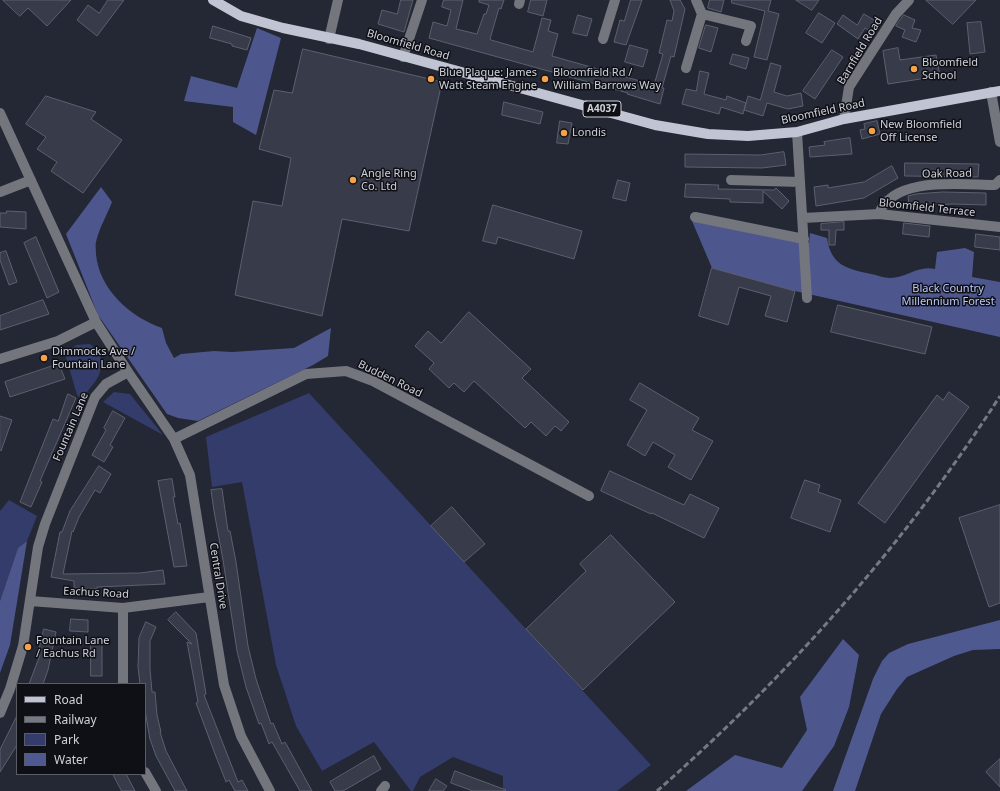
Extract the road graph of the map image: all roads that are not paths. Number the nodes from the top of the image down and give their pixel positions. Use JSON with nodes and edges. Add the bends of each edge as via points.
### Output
{"nodes":[{"id":1,"x":215,"y":0,"type":"edge"},
{"id":2,"x":338,"y":0,"type":"edge"},
{"id":3,"x":422,"y":0,"type":"edge"},
{"id":4,"x":614,"y":0,"type":"edge"},
{"id":5,"x":696,"y":0,"type":"edge"},
{"id":6,"x":909,"y":0,"type":"edge"},
{"id":7,"x":702,"y":14,"type":"junction"},
{"id":8,"x":330,"y":39,"type":"junction"},
{"id":9,"x":603,"y":39,"type":"dead end"},
{"id":10,"x":746,"y":41,"type":"dead end"},
{"id":11,"x":403,"y":57,"type":"junction"},
{"id":12,"x":686,"y":68,"type":"dead end"},
{"id":13,"x":996,"y":91,"type":"edge"},
{"id":14,"x":0,"y":113,"type":"edge"},
{"id":15,"x":844,"y":119,"type":"junction"},
{"id":16,"x":797,"y":132,"type":"junction"},
{"id":17,"x":1000,"y":142,"type":"edge"},
{"id":18,"x":31,"y":180,"type":"junction"},
{"id":19,"x":731,"y":180,"type":"dead end"},
{"id":20,"x":1000,"y":180,"type":"edge"},
{"id":21,"x":800,"y":182,"type":"junction"},
{"id":22,"x":0,"y":192,"type":"edge"},
{"id":23,"x":879,"y":214,"type":"junction"},
{"id":24,"x":695,"y":218,"type":"dead end"},
{"id":25,"x":803,"y":218,"type":"junction"},
{"id":26,"x":1000,"y":227,"type":"edge"},
{"id":27,"x":804,"y":239,"type":"junction"},
{"id":28,"x":807,"y":298,"type":"dead end"},
{"id":29,"x":96,"y":322,"type":"junction"},
{"id":30,"x":0,"y":359,"type":"edge"},
{"id":31,"x":128,"y":372,"type":"junction"},
{"id":32,"x":174,"y":439,"type":"junction"},
{"id":33,"x":589,"y":496,"type":"dead end"},
{"id":34,"x":209,"y":597,"type":"junction"},
{"id":35,"x":30,"y":601,"type":"junction"},
{"id":36,"x":123,"y":608,"type":"junction"},
{"id":37,"x":123,"y":683,"type":"edge"},
{"id":38,"x":0,"y":713,"type":"edge"},
{"id":39,"x":146,"y":774,"type":"edge"},
{"id":40,"x":156,"y":791,"type":"edge"},
{"id":41,"x":270,"y":791,"type":"edge"}],
"edges":[{"from":1,"to":8,"type":"main road","name":"Bloomfield Road","number":"A4037","via":[[241,16]]},
{"from":2,"to":8,"type":"street"},
{"from":3,"to":11,"type":"street"},
{"from":4,"to":9,"type":"street"},
{"from":5,"to":7,"type":"street"},
{"from":6,"to":15,"type":"street","name":"Barnfield Road","via":[[896,14],[849,87]]},
{"from":7,"to":10,"type":"street","via":[[751,26]]},
{"from":7,"to":12,"type":"street"},
{"from":8,"to":11,"type":"main road","name":"Bloomfield Road","number":"A4037","via":[[359,44]]},
{"from":11,"to":16,"type":"main road","name":"Bloomfield Road","number":"A4037","via":[[667,127],[725,136]]},
{"from":13,"to":15,"type":"main road","name":"Bloomfield Road","number":"A4037"},
{"from":13,"to":17,"type":"street"},
{"from":14,"to":18,"type":"street"},
{"from":15,"to":16,"type":"main road","name":"Bloomfield Road","number":"A4037"},
{"from":16,"to":21,"type":"street"},
{"from":18,"to":22,"type":"street"},
{"from":18,"to":29,"type":"street"},
{"from":19,"to":21,"type":"street"},
{"from":20,"to":23,"type":"street","name":"Oak Road","via":[[995,185],[931,184],[910,187],[894,196],[882,207]]},
{"from":21,"to":25,"type":"street"},
{"from":23,"to":25,"type":"street","name":"Bloomfield Terrace"},
{"from":23,"to":26,"type":"street","name":"Bloomfield Terrace"},
{"from":24,"to":27,"type":"street"},
{"from":25,"to":27,"type":"street"},
{"from":27,"to":28,"type":"street"},
{"from":29,"to":30,"type":"street","via":[[58,341]]},
{"from":29,"to":31,"type":"street"},
{"from":31,"to":32,"type":"street","name":"Central Drive"},
{"from":31,"to":35,"type":"street","name":"Fountain Lane","via":[[106,384],[95,397],[45,524],[38,547]]},
{"from":32,"to":33,"type":"street","name":"Budden Road","via":[[306,374],[346,371],[373,381]]},
{"from":32,"to":34,"type":"street","name":"Central Drive","via":[[190,475]]},
{"from":34,"to":36,"type":"street","name":"Eachus Road"},
{"from":34,"to":41,"type":"street","name":"Central Drive","via":[[224,685],[241,736]]},
{"from":35,"to":36,"type":"street","name":"Eachus Road"},
{"from":35,"to":38,"type":"street","name":"Fountain Lane","via":[[23,646]]},
{"from":36,"to":37,"type":"street"},
{"from":39,"to":40,"type":"street"}]}
